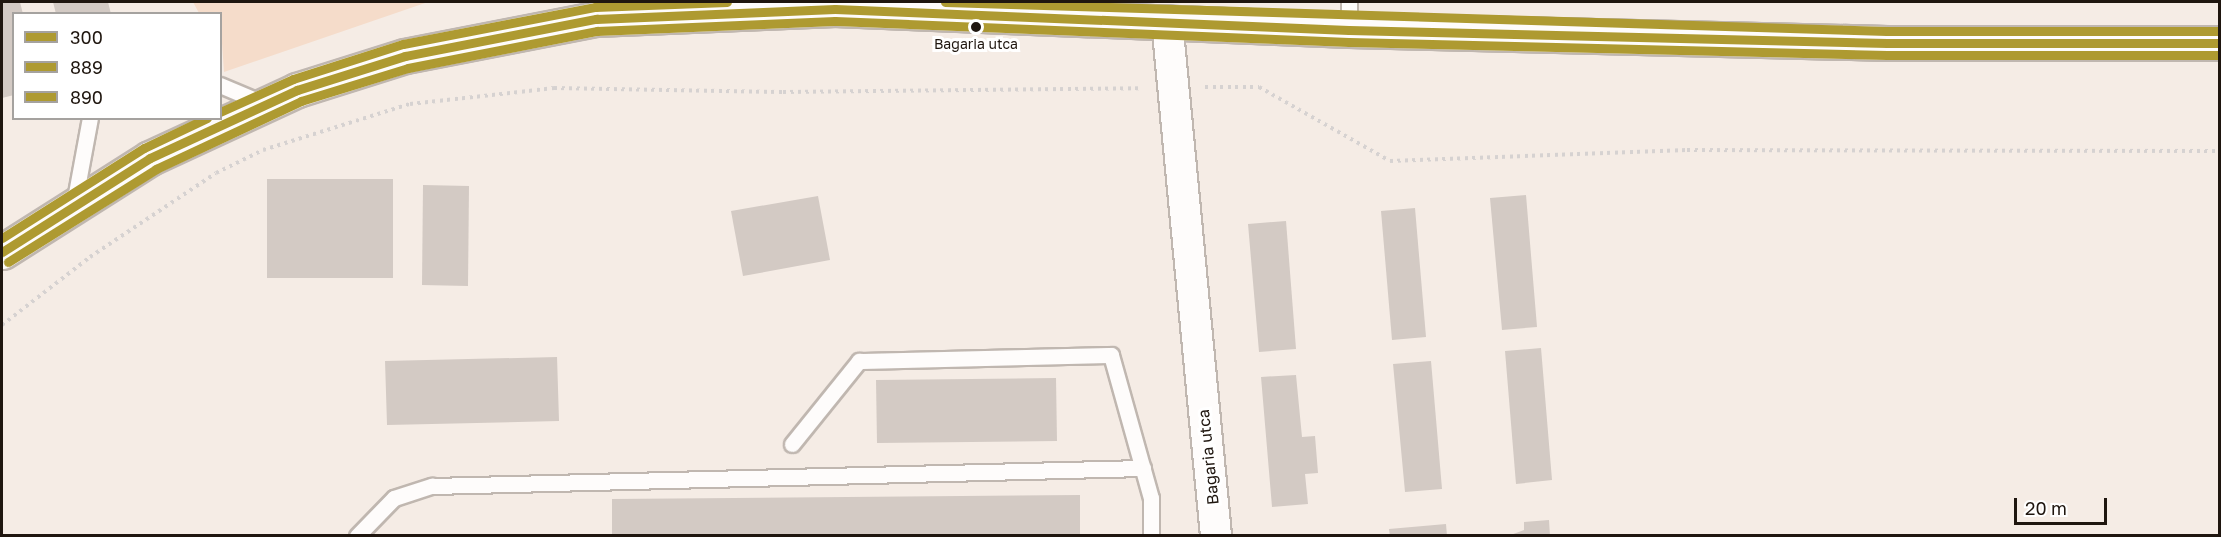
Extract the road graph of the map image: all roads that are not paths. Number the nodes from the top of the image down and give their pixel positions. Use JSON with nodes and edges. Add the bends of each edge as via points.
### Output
{"nodes":[{"id":1,"x":1349,"y":16,"type":"edge"},
{"id":2,"x":1167,"y":21,"type":"junction"},
{"id":3,"x":2220,"y":43,"type":"edge"},
{"id":4,"x":222,"y":86,"type":"edge"},
{"id":5,"x":265,"y":104,"type":"junction"},
{"id":6,"x":90,"y":120,"type":"edge"},
{"id":7,"x":74,"y":205,"type":"junction"},
{"id":8,"x":2,"y":252,"type":"edge"},
{"id":9,"x":792,"y":444,"type":"dead end"},
{"id":10,"x":1143,"y":468,"type":"junction"},
{"id":11,"x":357,"y":536,"type":"edge"},
{"id":12,"x":1151,"y":536,"type":"edge"},
{"id":13,"x":1216,"y":536,"type":"edge"}],
"edges":[{"from":1,"to":2,"type":"main road"},
{"from":1,"to":3,"type":"main road","via":[[1887,43]]},
{"from":2,"to":5,"type":"main road","via":[[835,9],[596,19],[405,56]]},
{"from":2,"to":13,"type":"street","name":"Bagaria utca"},
{"from":4,"to":5,"type":"lane"},
{"from":5,"to":7,"type":"main road","via":[[150,158]]},
{"from":6,"to":7,"type":"lane"},
{"from":7,"to":8,"type":"main road"},
{"from":9,"to":10,"type":"lane","via":[[859,361],[1111,355]]},
{"from":10,"to":11,"type":"lane","via":[[432,486],[394,498]]},
{"from":10,"to":12,"type":"lane","via":[[1151,498]]}]}
